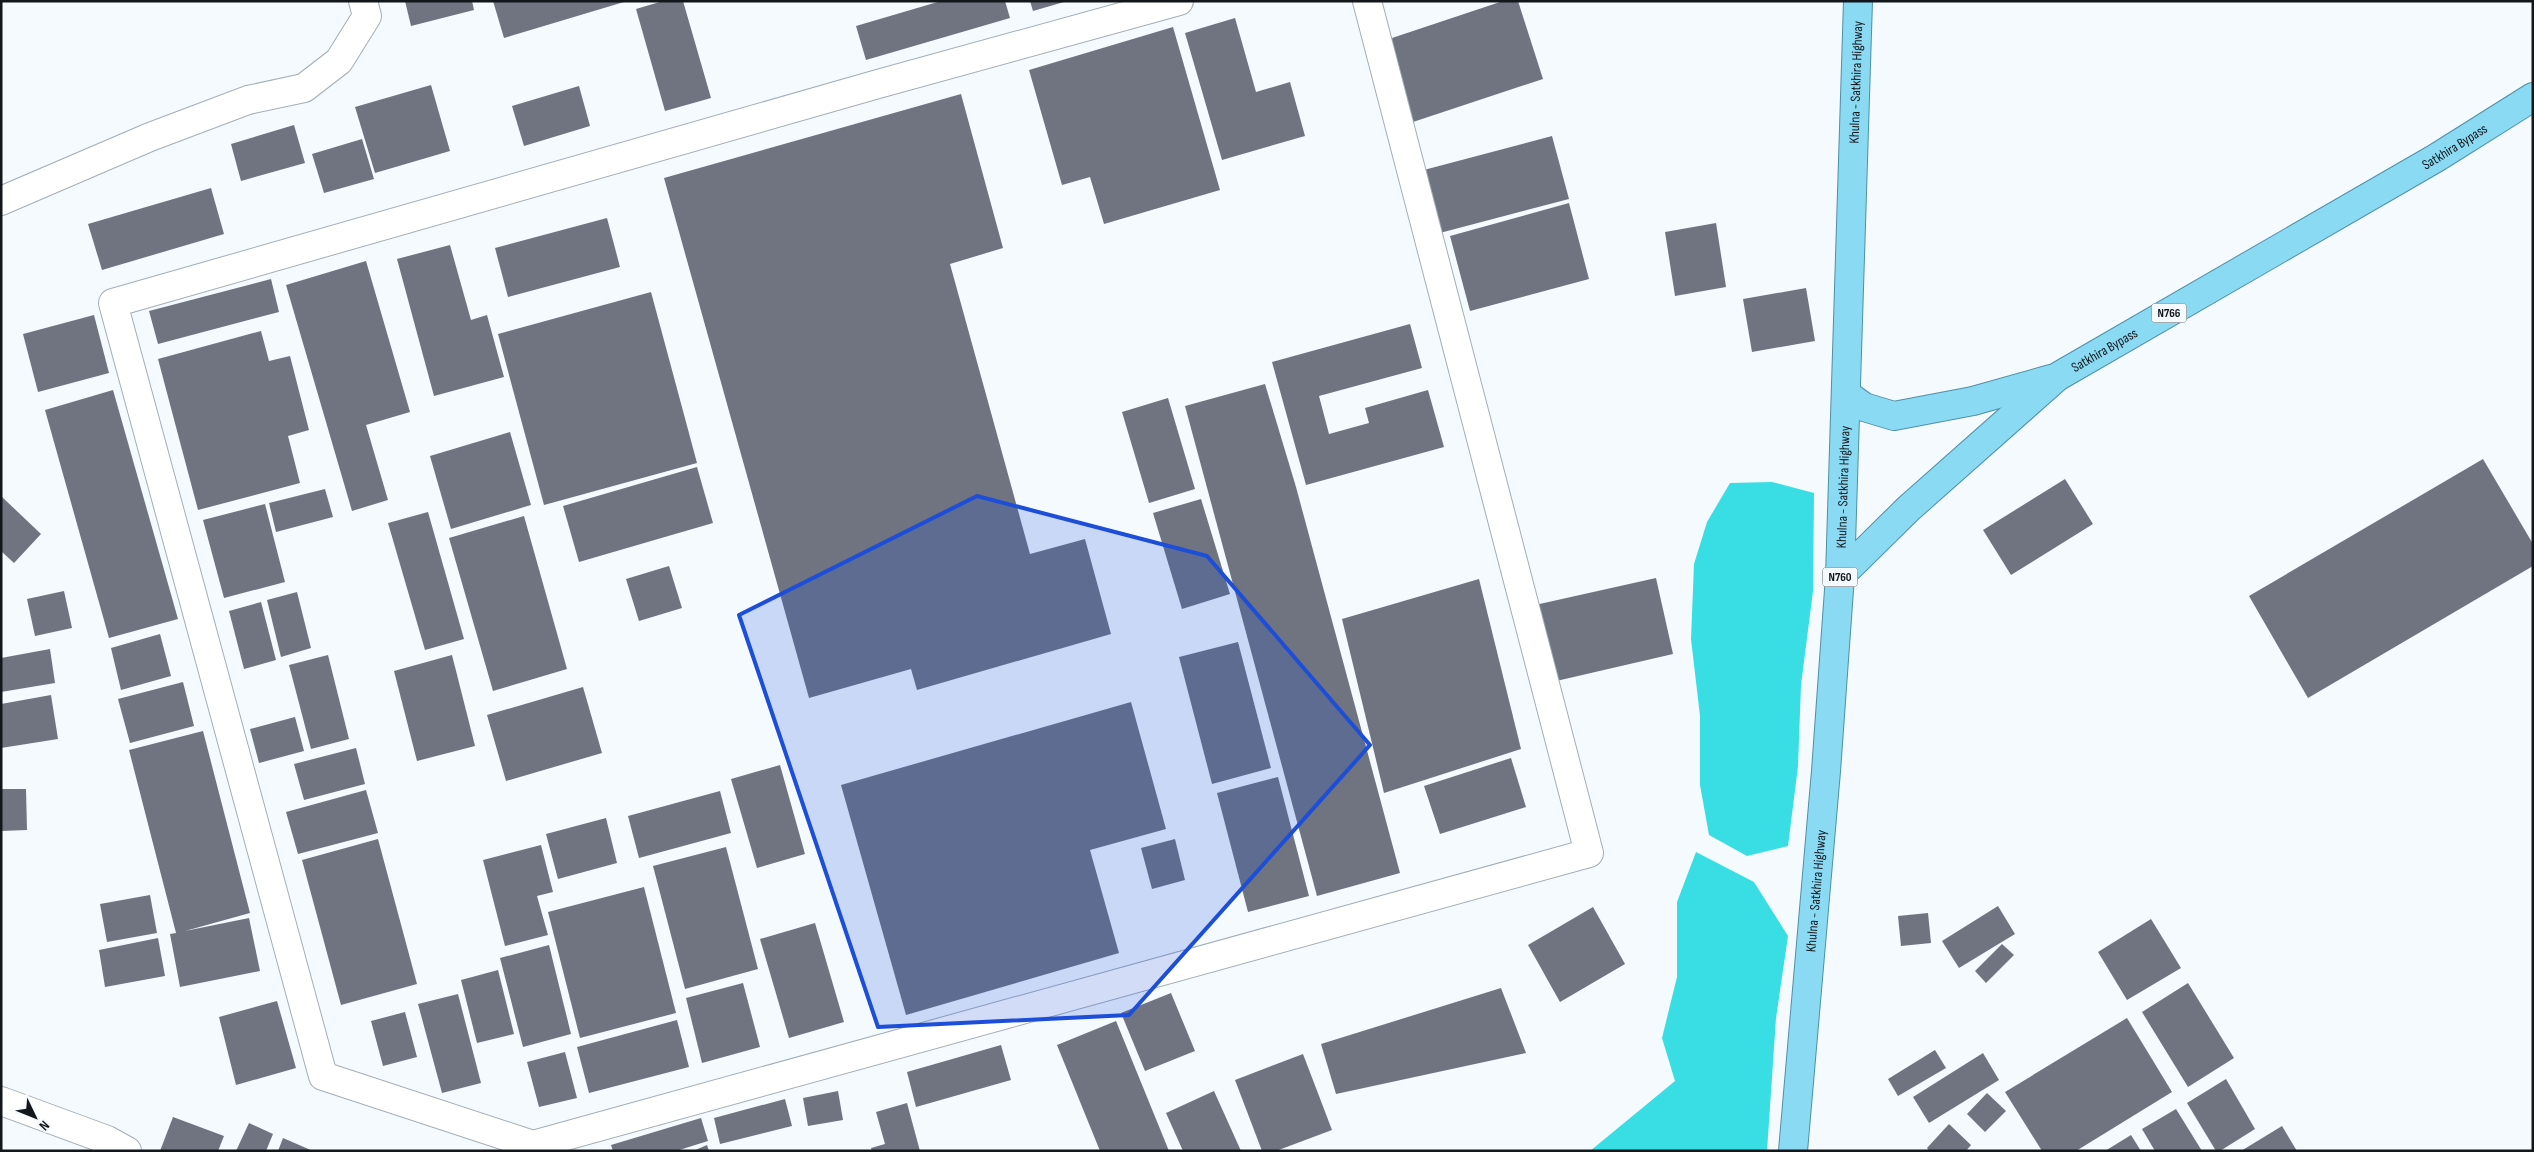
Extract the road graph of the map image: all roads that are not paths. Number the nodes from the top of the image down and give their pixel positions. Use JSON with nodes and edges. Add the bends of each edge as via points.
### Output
{"nodes":[{"id":1,"x":363,"y":1,"type":"edge"},
{"id":2,"x":1179,"y":1,"type":"edge"},
{"id":3,"x":1367,"y":1,"type":"edge"},
{"id":4,"x":1858,"y":1,"type":"edge"},
{"id":5,"x":2533,"y":97,"type":"edge"},
{"id":6,"x":1,"y":201,"type":"edge"},
{"id":7,"x":2057,"y":377,"type":"junction"},
{"id":8,"x":1846,"y":394,"type":"junction"},
{"id":9,"x":1840,"y":576,"type":"junction"},
{"id":10,"x":1,"y":1101,"type":"edge"},
{"id":11,"x":126,"y":1151,"type":"edge"},
{"id":12,"x":1793,"y":1151,"type":"edge"}],
"edges":[{"from":1,"to":6,"type":"street","via":[[367,16],[339,61],[304,88],[248,100],[150,137]]},
{"from":2,"to":3,"type":"street","via":[[859,89],[114,303],[323,1076],[533,1145],[1590,853]]},
{"from":4,"to":8,"type":"highway","name":"Khulna - Satkhira Highway","number":"N760"},
{"from":5,"to":7,"type":"highway","name":"Satkhira Bypass","number":"N766","via":[[2436,158]]},
{"from":7,"to":8,"type":"highway","via":[[1973,402],[1894,416],[1864,407]]},
{"from":7,"to":9,"type":"highway","name":"Satkhira Bypass","number":"N766","via":[[1908,509]]},
{"from":8,"to":9,"type":"highway","name":"Khulna - Satkhira Highway","number":"N760"},
{"from":9,"to":12,"type":"highway","name":"Khulna - Satkhira Highway","number":"N760"},
{"from":10,"to":11,"type":"street","via":[[107,1140]]}]}
